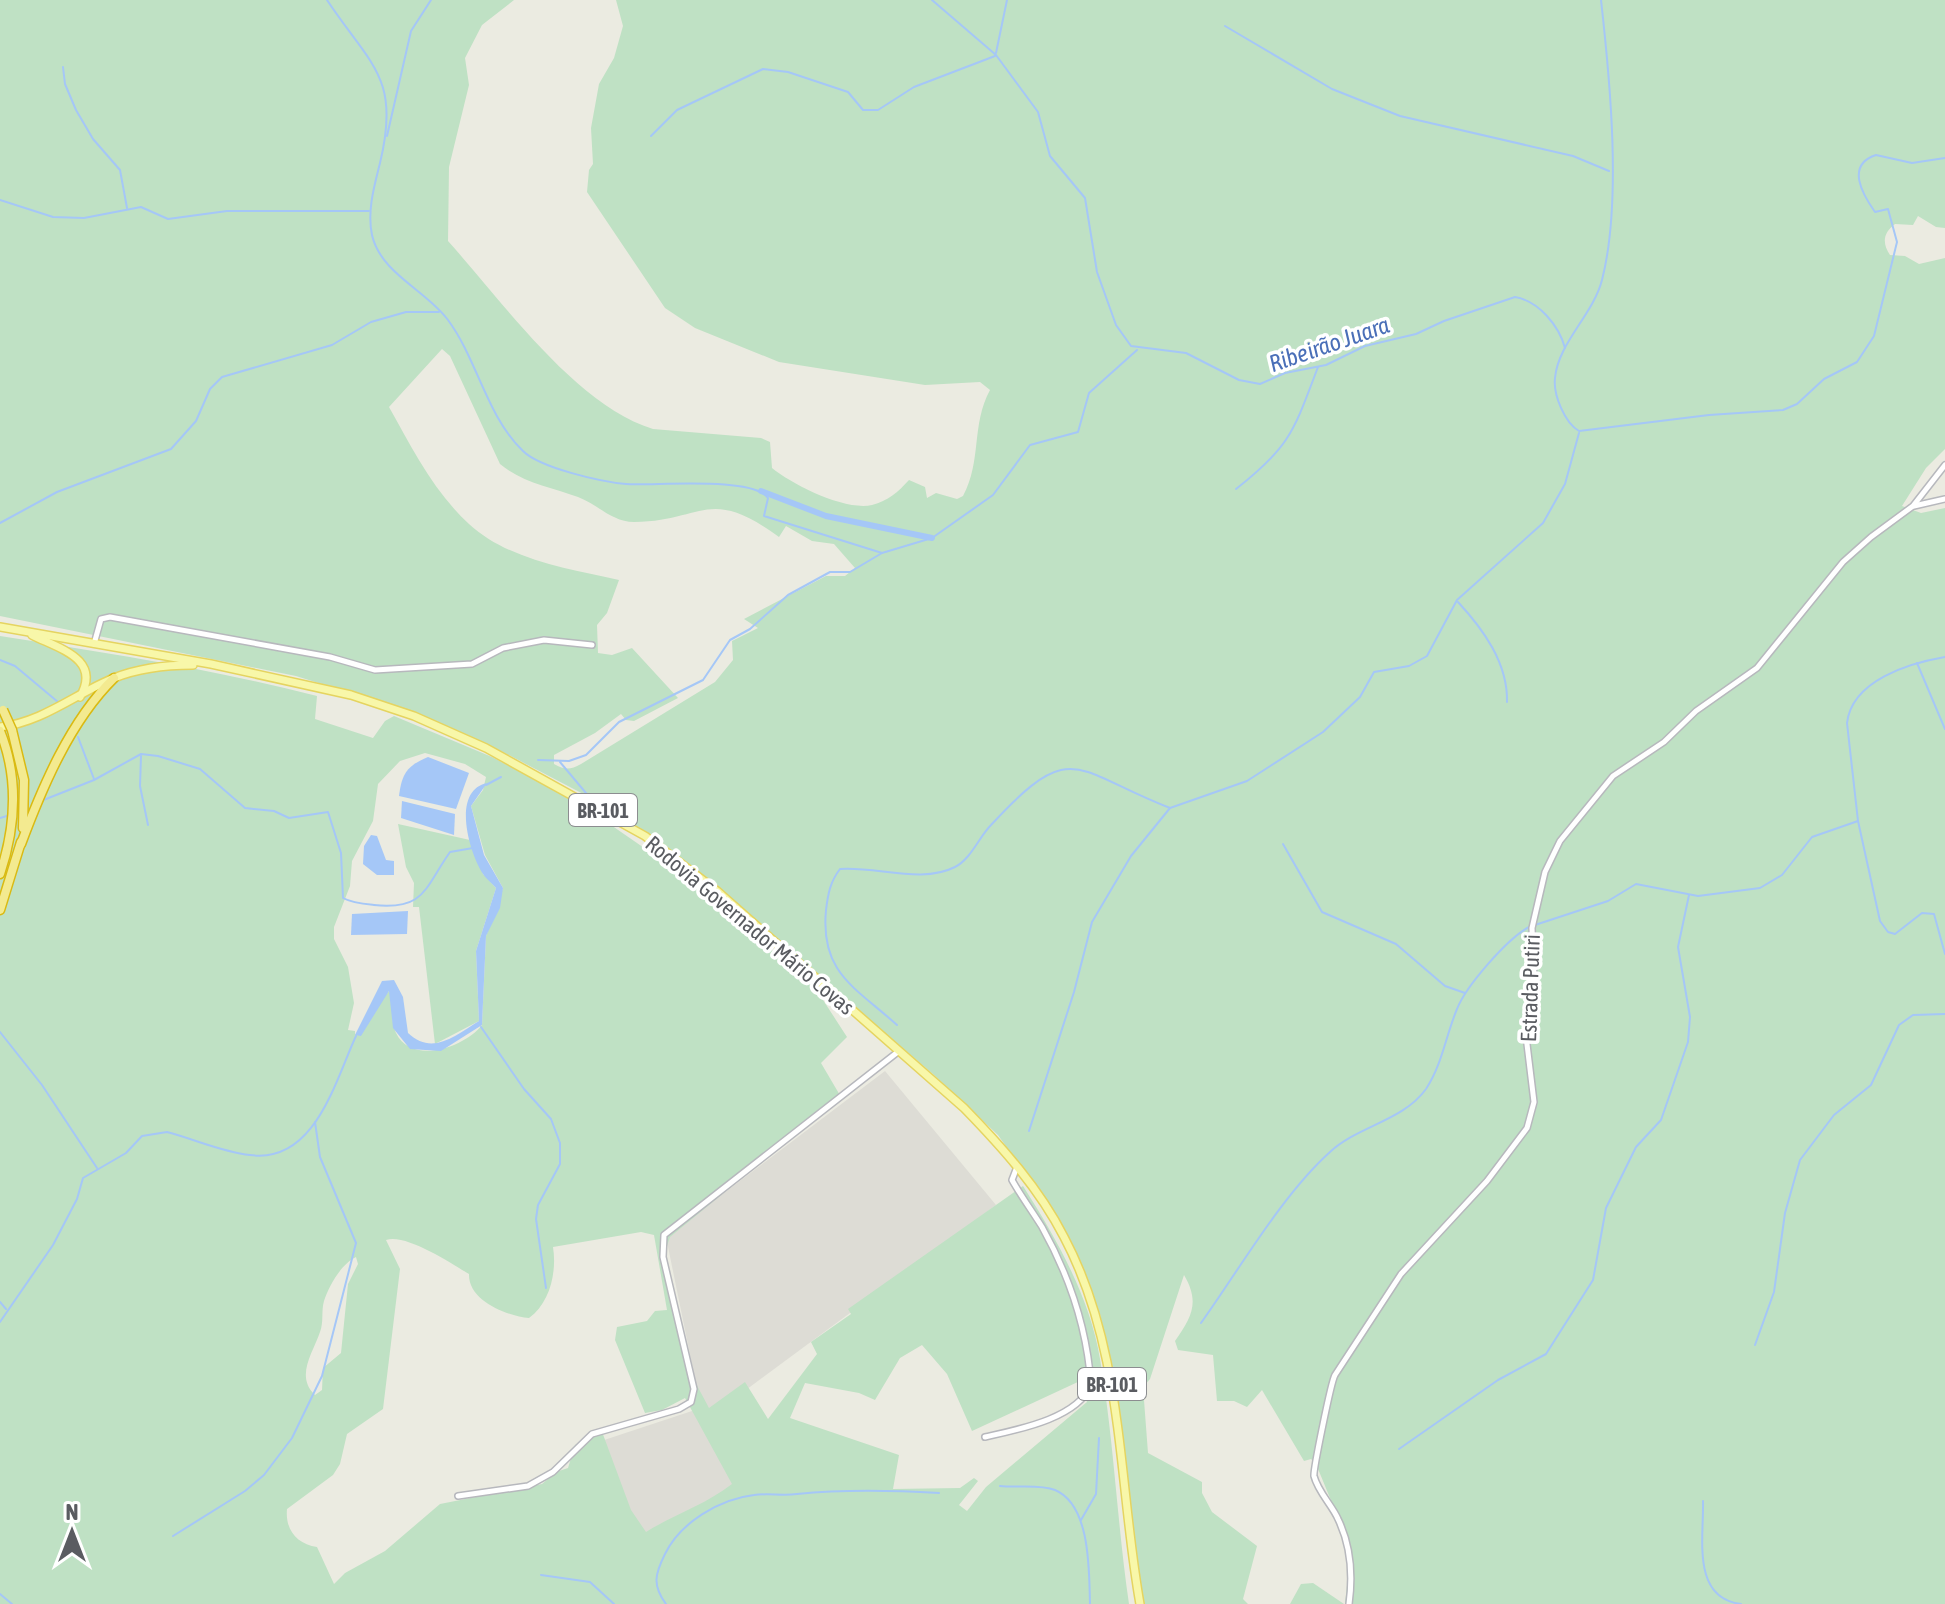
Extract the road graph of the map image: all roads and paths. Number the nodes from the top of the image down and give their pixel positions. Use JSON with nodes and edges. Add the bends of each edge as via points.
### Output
{"nodes":[{"id":1,"x":1945,"y":465,"type":"edge"},
{"id":2,"x":1945,"y":499,"type":"edge"},
{"id":3,"x":1913,"y":506,"type":"junction"},
{"id":4,"x":0,"y":627,"type":"edge"},
{"id":5,"x":22,"y":631,"type":"junction"},
{"id":6,"x":93,"y":645,"type":"junction"},
{"id":7,"x":592,"y":645,"type":"dead end"},
{"id":8,"x":211,"y":664,"type":"junction"},
{"id":9,"x":114,"y":678,"type":"junction"},
{"id":10,"x":80,"y":697,"type":"junction"},
{"id":11,"x":2,"y":707,"type":"edge"},
{"id":12,"x":0,"y":730,"type":"edge"},
{"id":13,"x":21,"y":844,"type":"junction"},
{"id":14,"x":0,"y":874,"type":"edge"},
{"id":15,"x":0,"y":910,"type":"edge"},
{"id":16,"x":899,"y":1051,"type":"junction"},
{"id":17,"x":1017,"y":1167,"type":"junction"},
{"id":18,"x":985,"y":1437,"type":"dead end"},
{"id":19,"x":458,"y":1496,"type":"dead end"},
{"id":20,"x":1140,"y":1604,"type":"edge"},
{"id":21,"x":1349,"y":1604,"type":"edge"}],
"edges":[{"from":1,"to":3,"type":"street","name":"Estrada Putiri"},
{"from":2,"to":3,"type":"street"},
{"from":3,"to":21,"type":"street","name":"Estrada Putiri","via":[[1850,556],[1757,668],[1607,781],[1549,861],[1532,928],[1534,978],[1526,1036],[1532,1117],[1514,1150],[1401,1274],[1328,1393],[1314,1477],[1347,1545]]},
{"from":4,"to":5,"type":"main road","name":"Rodovia Governador Mário Covas","number":"BR-101"},
{"from":5,"to":6,"type":"main road","name":"Rodovia Governador Mário Covas","number":"BR-101"},
{"from":5,"to":10,"type":"main road","via":[[80,660],[88,672]]},
{"from":6,"to":7,"type":"street","via":[[101,619],[110,617],[375,670],[472,664],[503,648],[544,640]]},
{"from":6,"to":8,"type":"main road","name":"Rodovia Governador Mário Covas","number":"BR-101"},
{"from":8,"to":9,"type":"main road","number":"BR-101","via":[[156,667]]},
{"from":8,"to":16,"type":"main road","name":"Rodovia Governador Mário Covas","number":"BR-101","via":[[351,695],[414,716],[599,807],[717,891]]},
{"from":9,"to":10,"type":"main road","number":"BR-101"},
{"from":9,"to":13,"type":"highway","via":[[54,769]]},
{"from":10,"to":12,"type":"main road","number":"BR-101"},
{"from":11,"to":13,"type":"highway","bridge":true,"via":[[24,780]]},
{"from":12,"to":14,"type":"highway","via":[[14,805]]},
{"from":13,"to":15,"type":"highway"},
{"from":16,"to":17,"type":"main road","name":"Rodovia Governador Mário Covas","number":"BR-101","via":[[964,1108]]},
{"from":16,"to":19,"type":"street","via":[[664,1235],[661,1247],[694,1389],[691,1402],[592,1434],[553,1472],[528,1486]]},
{"from":17,"to":18,"type":"street","via":[[1012,1180],[1042,1227],[1075,1297],[1091,1385],[1081,1398],[1042,1422]]},
{"from":17,"to":20,"type":"main road","name":"Rodovia Governador Mário Covas","number":"BR-101","via":[[1064,1236],[1099,1323]]}]}
